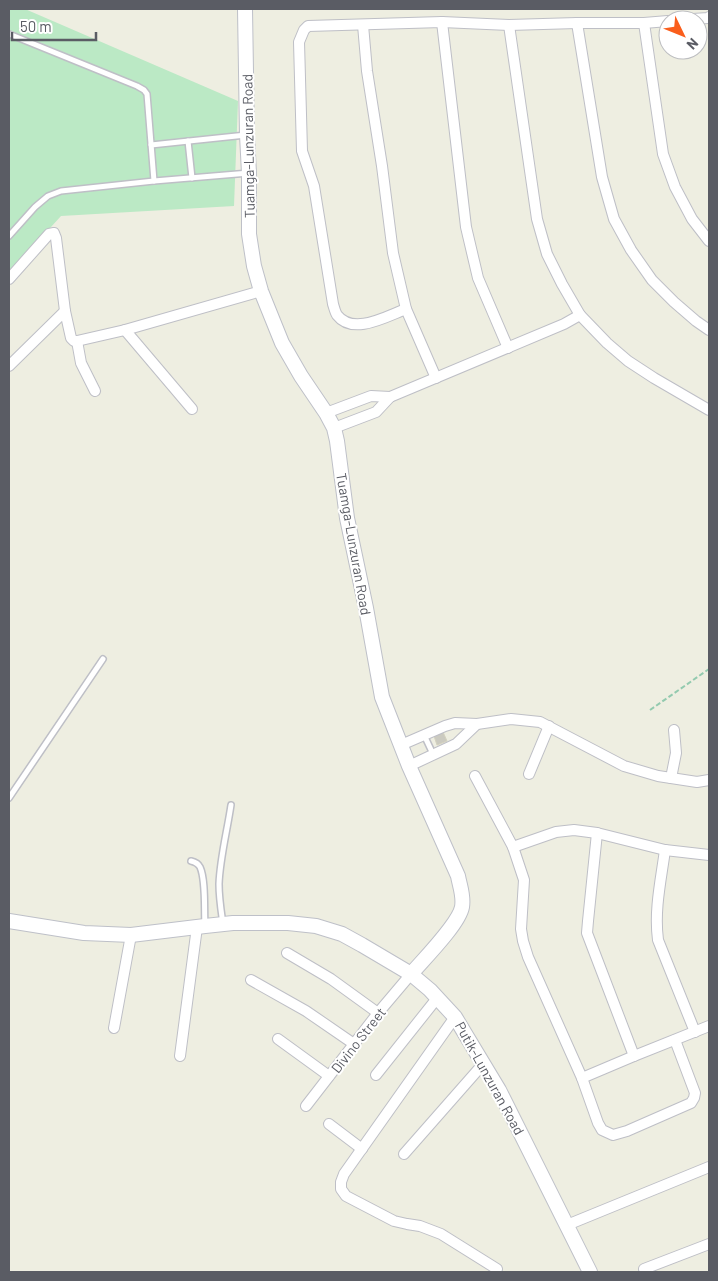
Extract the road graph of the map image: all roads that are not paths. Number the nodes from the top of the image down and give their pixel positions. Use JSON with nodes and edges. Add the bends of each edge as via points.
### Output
{"nodes":[{"id":1,"x":245,"y":9,"type":"edge"},
{"id":2,"x":442,"y":22,"type":"junction"},
{"id":3,"x":658,"y":22,"type":"edge"},
{"id":4,"x":578,"y":23,"type":"junction"},
{"id":5,"x":644,"y":23,"type":"junction"},
{"id":6,"x":363,"y":25,"type":"junction"},
{"id":7,"x":509,"y":25,"type":"junction"},
{"id":8,"x":9,"y":34,"type":"edge"},
{"id":9,"x":247,"y":135,"type":"junction"},
{"id":10,"x":188,"y":141,"type":"junction"},
{"id":11,"x":151,"y":145,"type":"junction"},
{"id":12,"x":249,"y":172,"type":"junction"},
{"id":13,"x":192,"y":178,"type":"junction"},
{"id":14,"x":154,"y":181,"type":"junction"},
{"id":15,"x":9,"y":236,"type":"edge"},
{"id":16,"x":709,"y":241,"type":"edge"},
{"id":17,"x":9,"y":278,"type":"edge"},
{"id":18,"x":262,"y":290,"type":"junction"},
{"id":19,"x":406,"y":308,"type":"junction"},
{"id":20,"x":65,"y":312,"type":"junction"},
{"id":21,"x":580,"y":315,"type":"junction"},
{"id":22,"x":125,"y":330,"type":"junction"},
{"id":23,"x":709,"y":330,"type":"edge"},
{"id":24,"x":77,"y":341,"type":"junction"},
{"id":25,"x":508,"y":348,"type":"junction"},
{"id":26,"x":9,"y":366,"type":"edge"},
{"id":27,"x":436,"y":378,"type":"junction"},
{"id":28,"x":94,"y":391,"type":"dead end"},
{"id":29,"x":390,"y":397,"type":"junction"},
{"id":30,"x":192,"y":409,"type":"dead end"},
{"id":31,"x":709,"y":410,"type":"edge"},
{"id":32,"x":326,"y":413,"type":"junction"},
{"id":33,"x":334,"y":428,"type":"junction"},
{"id":34,"x":103,"y":659,"type":"dead end"},
{"id":35,"x":477,"y":724,"type":"junction"},
{"id":36,"x":549,"y":726,"type":"junction"},
{"id":37,"x":674,"y":730,"type":"dead end"},
{"id":38,"x":424,"y":735,"type":"junction"},
{"id":39,"x":401,"y":745,"type":"junction"},
{"id":40,"x":433,"y":755,"type":"junction"},
{"id":41,"x":409,"y":766,"type":"junction"},
{"id":42,"x":529,"y":774,"type":"dead end"},
{"id":43,"x":475,"y":776,"type":"dead end"},
{"id":44,"x":671,"y":778,"type":"junction"},
{"id":45,"x":709,"y":780,"type":"edge"},
{"id":46,"x":9,"y":798,"type":"edge"},
{"id":47,"x":231,"y":805,"type":"dead end"},
{"id":48,"x":597,"y":833,"type":"junction"},
{"id":49,"x":513,"y":847,"type":"junction"},
{"id":50,"x":665,"y":850,"type":"junction"},
{"id":51,"x":709,"y":855,"type":"edge"},
{"id":52,"x":191,"y":861,"type":"dead end"},
{"id":53,"x":9,"y":920,"type":"edge"},
{"id":54,"x":223,"y":924,"type":"junction"},
{"id":55,"x":201,"y":926,"type":"junction"},
{"id":56,"x":131,"y":935,"type":"junction"},
{"id":57,"x":287,"y":953,"type":"dead end"},
{"id":58,"x":411,"y":974,"type":"junction"},
{"id":59,"x":251,"y":980,"type":"dead end"},
{"id":60,"x":438,"y":997,"type":"junction"},
{"id":61,"x":378,"y":1013,"type":"junction"},
{"id":62,"x":455,"y":1017,"type":"junction"},
{"id":63,"x":709,"y":1026,"type":"edge"},
{"id":64,"x":114,"y":1028,"type":"dead end"},
{"id":65,"x":695,"y":1032,"type":"junction"},
{"id":66,"x":278,"y":1039,"type":"dead end"},
{"id":67,"x":675,"y":1040,"type":"junction"},
{"id":68,"x":354,"y":1044,"type":"junction"},
{"id":69,"x":180,"y":1056,"type":"dead end"},
{"id":70,"x":634,"y":1056,"type":"junction"},
{"id":71,"x":484,"y":1063,"type":"junction"},
{"id":72,"x":376,"y":1075,"type":"dead end"},
{"id":73,"x":329,"y":1076,"type":"junction"},
{"id":74,"x":582,"y":1078,"type":"junction"},
{"id":75,"x":306,"y":1106,"type":"dead end"},
{"id":76,"x":329,"y":1124,"type":"dead end"},
{"id":77,"x":362,"y":1149,"type":"junction"},
{"id":78,"x":404,"y":1154,"type":"dead end"},
{"id":79,"x":709,"y":1167,"type":"edge"},
{"id":80,"x":567,"y":1225,"type":"junction"},
{"id":81,"x":708,"y":1248,"type":"edge"},
{"id":82,"x":497,"y":1269,"type":"dead end"},
{"id":83,"x":590,"y":1272,"type":"edge"},
{"id":84,"x":645,"y":1272,"type":"edge"}],
"edges":[{"from":1,"to":9,"type":"street","name":"Tuamga-Lunzuran Road"},
{"from":2,"to":6,"type":"street"},
{"from":2,"to":7,"type":"street"},
{"from":2,"to":25,"type":"street","via":[[466,227],[478,278]]},
{"from":3,"to":5,"type":"street"},
{"from":4,"to":5,"type":"street"},
{"from":4,"to":7,"type":"street"},
{"from":4,"to":23,"type":"street","via":[[602,177],[614,219],[652,280]]},
{"from":5,"to":16,"type":"street","via":[[663,154],[675,188]]},
{"from":6,"to":19,"type":"street","via":[[393,253]]},
{"from":6,"to":19,"type":"street","via":[[308,26],[300,35],[302,151],[314,186],[337,315],[354,325],[365,324]]},
{"from":7,"to":21,"type":"street","via":[[537,219],[548,254]]},
{"from":8,"to":11,"type":"lane","via":[[144,90]]},
{"from":9,"to":10,"type":"lane"},
{"from":9,"to":12,"type":"street","name":"Tuamga-Lunzuran Road"},
{"from":10,"to":11,"type":"lane"},
{"from":10,"to":13,"type":"lane"},
{"from":11,"to":14,"type":"lane"},
{"from":12,"to":13,"type":"lane"},
{"from":12,"to":18,"type":"street","name":"Tuamga-Lunzuran Road","via":[[249,234]]},
{"from":13,"to":14,"type":"lane"},
{"from":14,"to":15,"type":"lane","via":[[48,196]]},
{"from":17,"to":20,"type":"street","via":[[49,234],[54,233]]},
{"from":18,"to":22,"type":"street"},
{"from":18,"to":32,"type":"street","name":"Tuamga-Lunzuran Road","via":[[282,343]]},
{"from":19,"to":27,"type":"street"},
{"from":20,"to":24,"type":"street","via":[[71,338]]},
{"from":20,"to":26,"type":"street"},
{"from":21,"to":25,"type":"street"},
{"from":21,"to":31,"type":"street","via":[[628,361]]},
{"from":22,"to":24,"type":"street"},
{"from":22,"to":30,"type":"street"},
{"from":24,"to":28,"type":"street","via":[[81,363]]},
{"from":25,"to":27,"type":"street"},
{"from":27,"to":29,"type":"street"},
{"from":29,"to":32,"type":"street","via":[[371,396]]},
{"from":29,"to":33,"type":"street","via":[[376,412]]},
{"from":32,"to":33,"type":"street","name":"Tuamga-Lunzuran Road"},
{"from":33,"to":39,"type":"street","name":"Tuamga-Lunzuran Road","via":[[347,518],[382,697]]},
{"from":34,"to":46,"type":"lane"},
{"from":35,"to":36,"type":"street","via":[[511,719]]},
{"from":35,"to":38,"type":"street","via":[[455,723]]},
{"from":35,"to":40,"type":"street","via":[[460,741]]},
{"from":36,"to":42,"type":"street"},
{"from":36,"to":44,"type":"street","via":[[624,766]]},
{"from":37,"to":44,"type":"street","via":[[676,753]]},
{"from":38,"to":39,"type":"street"},
{"from":38,"to":40,"type":"lane"},
{"from":39,"to":41,"type":"street","name":"Tuamga-Lunzuran Road"},
{"from":40,"to":41,"type":"street"},
{"from":41,"to":58,"type":"street","name":"Tuamga-Lunzuran Road","via":[[458,876],[462,894],[459,916]]},
{"from":43,"to":49,"type":"street"},
{"from":44,"to":45,"type":"street","via":[[697,782]]},
{"from":47,"to":54,"type":"lane","via":[[219,882]]},
{"from":48,"to":49,"type":"street","via":[[556,832]]},
{"from":48,"to":50,"type":"street"},
{"from":48,"to":70,"type":"street","via":[[587,933]]},
{"from":49,"to":74,"type":"street","via":[[524,880],[523,942]]},
{"from":50,"to":51,"type":"street"},
{"from":50,"to":65,"type":"street","via":[[656,914],[658,940]]},
{"from":52,"to":55,"type":"lane","via":[[200,867],[202,876]]},
{"from":53,"to":56,"type":"street","name":"Putik-Lunzuran Road","via":[[84,933]]},
{"from":54,"to":55,"type":"street","name":"Putik-Lunzuran Road"},
{"from":54,"to":58,"type":"street","name":"Putik-Lunzuran Road","via":[[316,926],[342,934]]},
{"from":55,"to":56,"type":"street","name":"Putik-Lunzuran Road"},
{"from":55,"to":69,"type":"street"},
{"from":56,"to":64,"type":"street"},
{"from":57,"to":61,"type":"street","via":[[331,979]]},
{"from":58,"to":60,"type":"street","name":"Putik-Lunzuran Road"},
{"from":58,"to":61,"type":"street","name":"Divino Street"},
{"from":59,"to":68,"type":"street","via":[[306,1011]]},
{"from":60,"to":62,"type":"street","name":"Putik-Lunzuran Road"},
{"from":60,"to":72,"type":"street"},
{"from":61,"to":68,"type":"street","name":"Divino Street"},
{"from":62,"to":71,"type":"street","name":"Putik-Lunzuran Road"},
{"from":62,"to":77,"type":"street"},
{"from":63,"to":65,"type":"street"},
{"from":65,"to":67,"type":"street"},
{"from":66,"to":73,"type":"street"},
{"from":67,"to":70,"type":"street"},
{"from":67,"to":74,"type":"street","via":[[695,1093],[694,1098],[691,1103],[627,1131],[613,1135],[602,1130]]},
{"from":68,"to":73,"type":"street","name":"Divino Street"},
{"from":70,"to":74,"type":"street"},
{"from":71,"to":78,"type":"street"},
{"from":71,"to":80,"type":"street","name":"Putik-Lunzuran Road"},
{"from":73,"to":75,"type":"street","name":"Divino Street"},
{"from":76,"to":77,"type":"street"},
{"from":77,"to":82,"type":"street","via":[[340,1182],[346,1196],[394,1221],[441,1234]]},
{"from":79,"to":80,"type":"street"},
{"from":80,"to":83,"type":"street","name":"Putik-Lunzuran Road"},
{"from":81,"to":84,"type":"street","via":[[644,1269]]}]}
